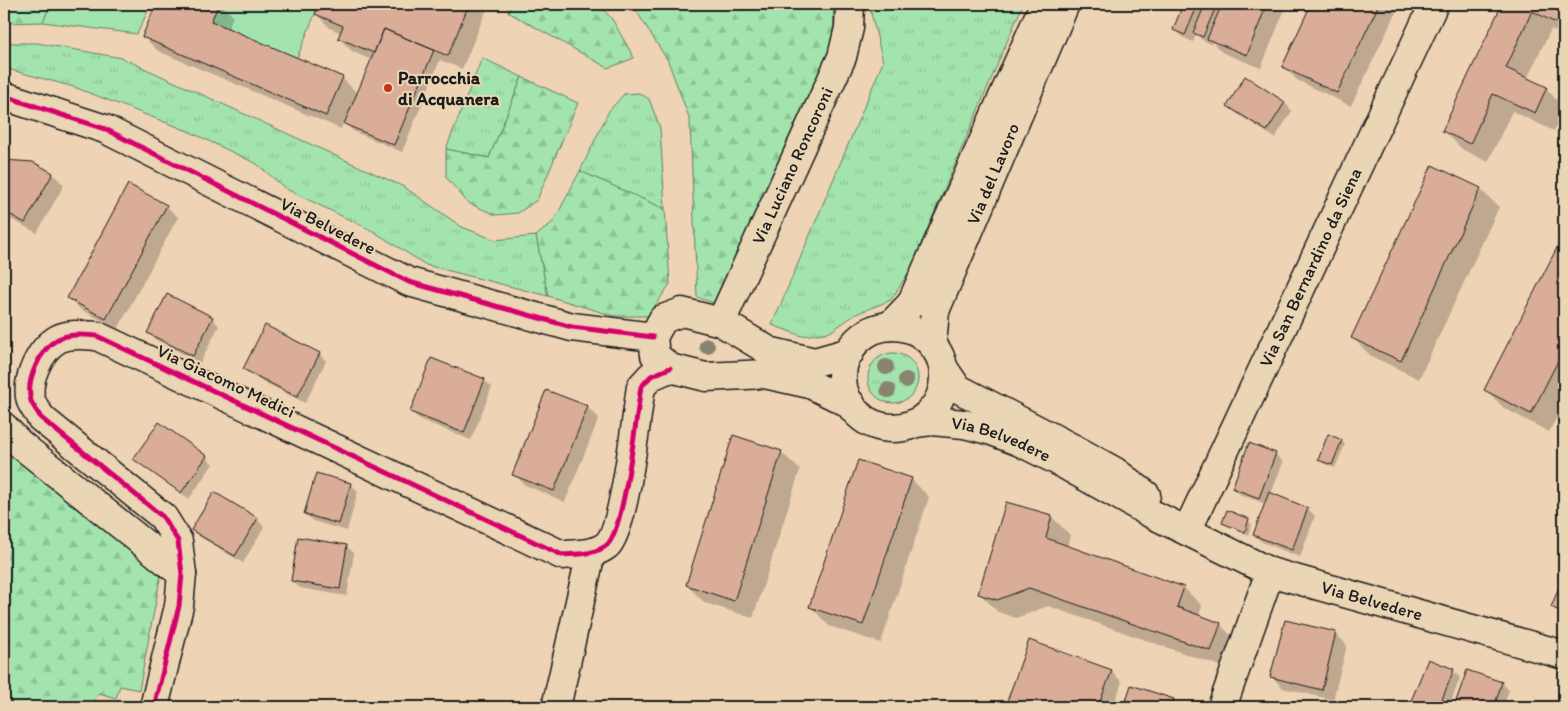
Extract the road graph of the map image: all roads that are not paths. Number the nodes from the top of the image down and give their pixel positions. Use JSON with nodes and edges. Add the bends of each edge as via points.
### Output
{"nodes":[{"id":1,"x":850,"y":4,"type":"edge"},
{"id":2,"x":1045,"y":4,"type":"edge"},
{"id":3,"x":1065,"y":4,"type":"edge"},
{"id":4,"x":1434,"y":4,"type":"edge"},
{"id":5,"x":4,"y":96,"type":"edge"},
{"id":6,"x":890,"y":326,"type":"junction"},
{"id":7,"x":731,"y":327,"type":"junction"},
{"id":8,"x":653,"y":337,"type":"junction"},
{"id":9,"x":932,"y":344,"type":"junction"},
{"id":10,"x":850,"y":352,"type":"junction"},
{"id":11,"x":670,"y":368,"type":"junction"},
{"id":12,"x":944,"y":369,"type":"junction"},
{"id":13,"x":728,"y":378,"type":"junction"},
{"id":14,"x":851,"y":404,"type":"junction"},
{"id":15,"x":915,"y":423,"type":"junction"},
{"id":16,"x":4,"y":427,"type":"edge"},
{"id":17,"x":1187,"y":531,"type":"junction"},
{"id":18,"x":590,"y":553,"type":"junction"},
{"id":19,"x":1270,"y":572,"type":"junction"},
{"id":20,"x":182,"y":574,"type":"junction"},
{"id":21,"x":1564,"y":655,"type":"edge"},
{"id":22,"x":154,"y":707,"type":"edge"},
{"id":23,"x":556,"y":707,"type":"edge"},
{"id":24,"x":1222,"y":707,"type":"edge"}],
"edges":[{"from":1,"to":7,"type":"street","name":"Via Luciano Roncoroni","via":[[849,28],[842,57]]},
{"from":2,"to":6,"type":"street","name":"Via del Lavoro","via":[[911,304]]},
{"from":3,"to":9,"type":"street","name":"Via del Lavoro","via":[[935,311]]},
{"from":4,"to":17,"type":"street","name":"Via San Bernardino da Siena"},
{"from":5,"to":8,"type":"street","name":"Via Belvedere","via":[[105,129],[409,282],[572,326]]},
{"from":6,"to":9,"type":"street","via":[[908,328]]},
{"from":6,"to":10,"type":"street","via":[[872,330],[856,342]]},
{"from":7,"to":8,"type":"street","via":[[682,312],[664,319]]},
{"from":7,"to":10,"type":"street","via":[[769,351],[815,362]]},
{"from":7,"to":13,"type":"street","via":[[746,351],[742,365]]},
{"from":8,"to":11,"type":"street","via":[[655,355]]},
{"from":9,"to":12,"type":"street"},
{"from":10,"to":14,"type":"street","via":[[844,362],[842,382]]},
{"from":11,"to":13,"type":"street","via":[[706,378]]},
{"from":11,"to":18,"type":"street","via":[[651,376],[641,387],[619,522],[607,545]]},
{"from":12,"to":15,"type":"street","via":[[942,391],[934,408]]},
{"from":12,"to":17,"type":"street","name":"Via Belvedere","via":[[958,388],[1114,471],[1151,498]]},
{"from":13,"to":14,"type":"street","via":[[765,374],[810,384]]},
{"from":14,"to":15,"type":"street","via":[[858,414],[876,425],[897,428]]},
{"from":15,"to":17,"type":"street","name":"Via Belvedere","via":[[946,422],[992,431],[1058,461],[1111,493]]},
{"from":16,"to":20,"type":"street","via":[[20,444]]},
{"from":17,"to":19,"type":"street","name":"Via Belvedere"},
{"from":18,"to":20,"type":"street","name":"Via Giacomo Medici","via":[[562,555],[97,336],[76,335],[58,339],[44,352],[30,378],[31,400],[41,418],[163,517],[178,542]]},
{"from":18,"to":23,"type":"street"},
{"from":19,"to":21,"type":"street","name":"Via Belvedere"},
{"from":19,"to":24,"type":"street"},
{"from":20,"to":22,"type":"street","name":"Via Giacomo Medici","via":[[178,606]]}]}
